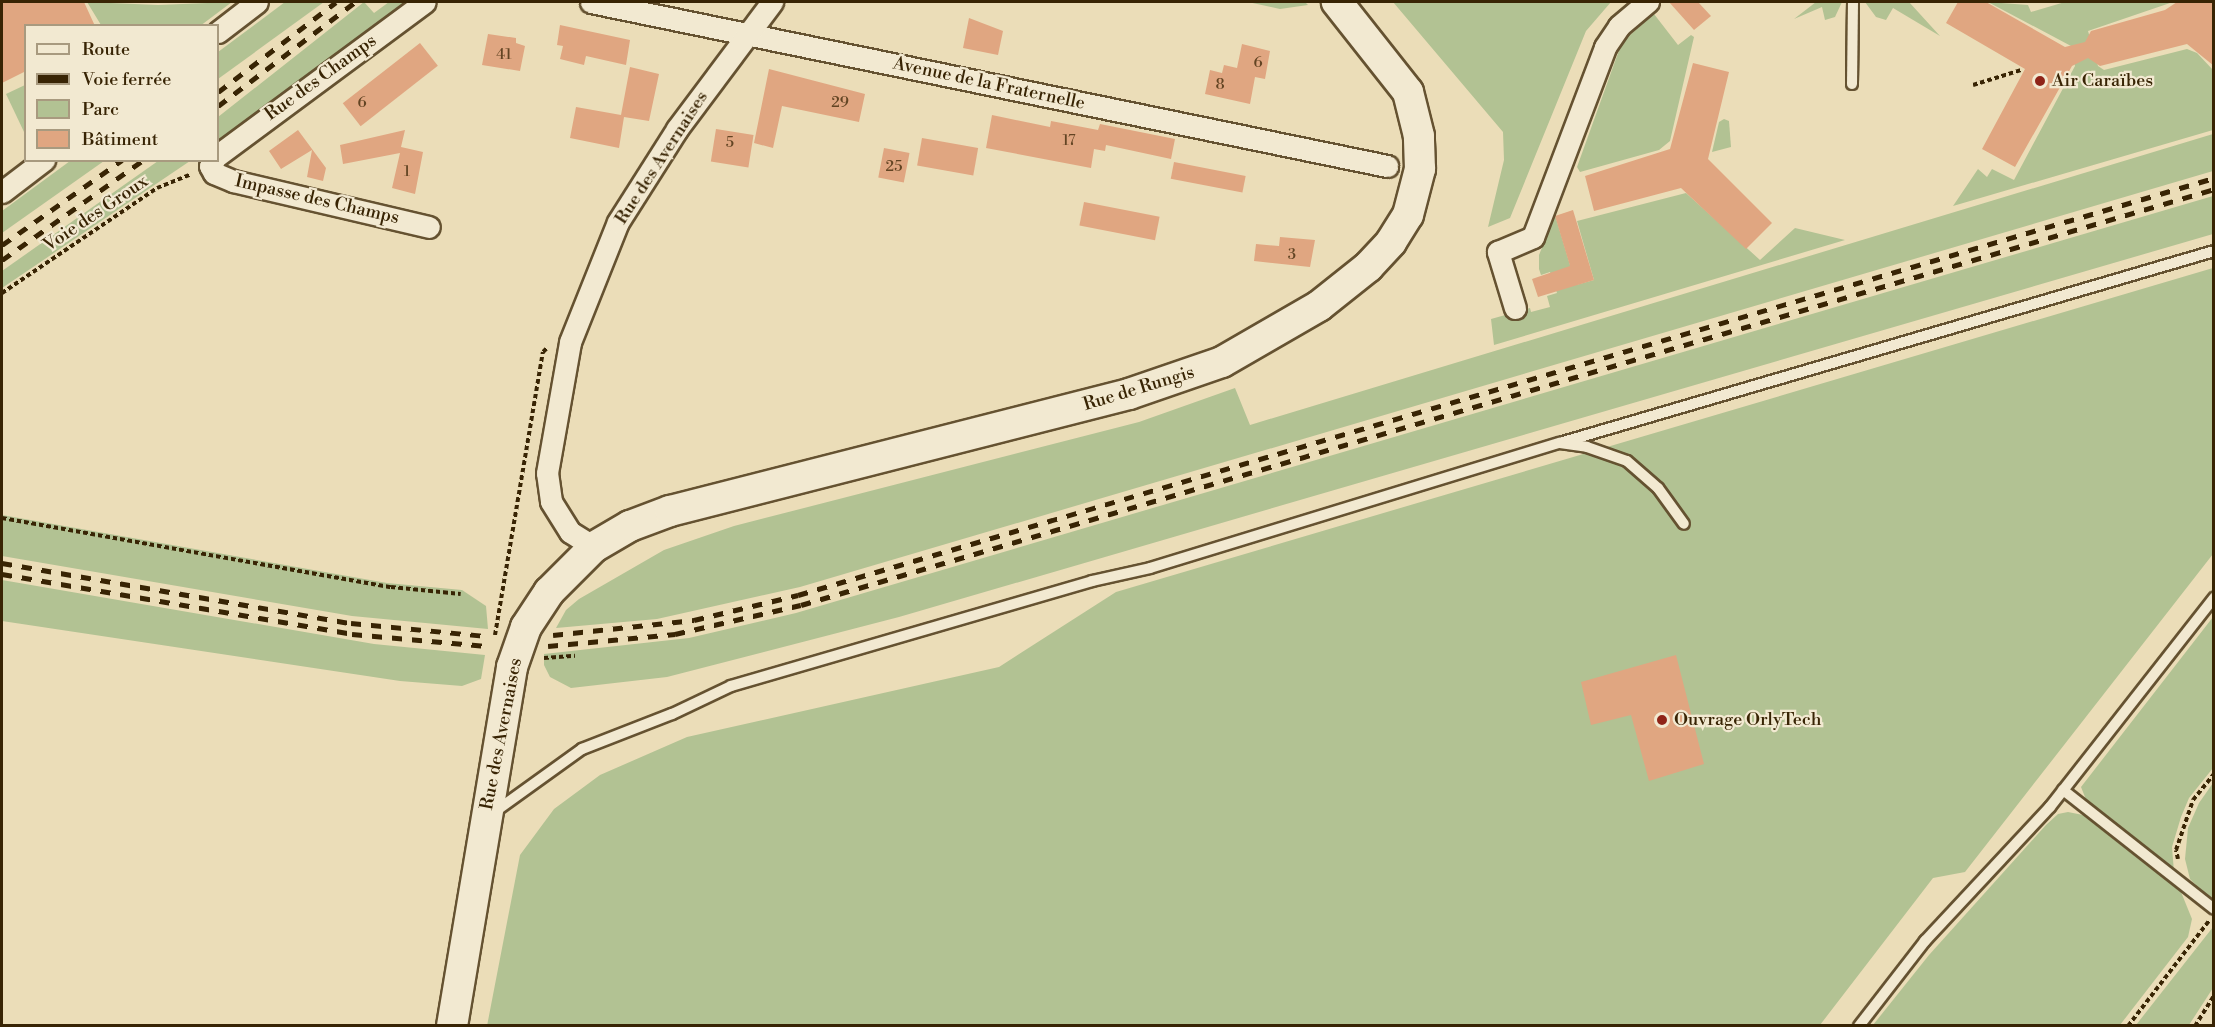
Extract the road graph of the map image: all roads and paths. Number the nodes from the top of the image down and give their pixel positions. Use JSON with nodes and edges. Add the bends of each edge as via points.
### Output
{"nodes":[{"id":1,"x":257,"y":2,"type":"edge"},
{"id":2,"x":425,"y":2,"type":"edge"},
{"id":3,"x":591,"y":2,"type":"edge"},
{"id":4,"x":772,"y":2,"type":"edge"},
{"id":5,"x":1336,"y":2,"type":"edge"},
{"id":6,"x":1648,"y":2,"type":"edge"},
{"id":7,"x":1853,"y":2,"type":"edge"},
{"id":8,"x":219,"y":31,"type":"edge"},
{"id":9,"x":749,"y":35,"type":"junction"},
{"id":10,"x":2021,"y":70,"type":"dead end"},
{"id":11,"x":1852,"y":84,"type":"dead end"},
{"id":12,"x":1973,"y":84,"type":"dead end"},
{"id":13,"x":219,"y":157,"type":"edge"},
{"id":14,"x":41,"y":162,"type":"edge"},
{"id":15,"x":212,"y":162,"type":"edge"},
{"id":16,"x":214,"y":162,"type":"edge"},
{"id":17,"x":1387,"y":166,"type":"dead end"},
{"id":18,"x":2,"y":192,"type":"edge"},
{"id":19,"x":429,"y":227,"type":"dead end"},
{"id":20,"x":2214,"y":251,"type":"edge"},
{"id":21,"x":2,"y":293,"type":"edge"},
{"id":22,"x":1515,"y":308,"type":"dead end"},
{"id":23,"x":1560,"y":443,"type":"junction"},
{"id":24,"x":2,"y":518,"type":"edge"},
{"id":25,"x":1684,"y":524,"type":"dead end"},
{"id":26,"x":594,"y":548,"type":"junction"},
{"id":27,"x":460,"y":594,"type":"dead end"},
{"id":28,"x":2214,"y":598,"type":"edge"},
{"id":29,"x":575,"y":656,"type":"dead end"},
{"id":30,"x":544,"y":658,"type":"dead end"},
{"id":31,"x":2214,"y":774,"type":"edge"},
{"id":32,"x":2063,"y":790,"type":"junction"},
{"id":33,"x":486,"y":818,"type":"junction"},
{"id":34,"x":2190,"y":891,"type":"junction"},
{"id":35,"x":2214,"y":909,"type":"edge"},
{"id":36,"x":2214,"y":916,"type":"edge"},
{"id":37,"x":2214,"y":996,"type":"edge"},
{"id":38,"x":452,"y":1026,"type":"edge"},
{"id":39,"x":1859,"y":1026,"type":"edge"},
{"id":40,"x":2128,"y":1026,"type":"edge"},
{"id":41,"x":2195,"y":1026,"type":"edge"}],
"edges":[{"from":1,"to":8,"type":"street"},
{"from":2,"to":13,"type":"street","name":"Rue des Champs"},
{"from":3,"to":9,"type":"street","name":"Avenue de la Fraternelle"},
{"from":4,"to":9,"type":"street","name":"Rue des Avernaises"},
{"from":5,"to":26,"type":"main road","name":"Rue de Rungis","via":[[1408,92],[1419,136],[1420,169],[1408,215],[1391,242],[1368,267],[1319,306],[1259,343],[1183,377],[670,511],[630,526]]},
{"from":6,"to":22,"type":"street","via":[[1619,26],[1605,47],[1533,237],[1498,252]]},
{"from":7,"to":11,"type":"lane"},
{"from":9,"to":17,"type":"street","name":"Avenue de la Fraternelle"},
{"from":9,"to":26,"type":"street","name":"Rue des Avernaises","via":[[677,129],[618,222],[570,342],[547,473],[551,501],[570,532]]},
{"from":10,"to":12,"type":"path"},
{"from":14,"to":18,"type":"street"},
{"from":15,"to":21,"type":"path","name":"Voie des Groux","via":[[157,188]]},
{"from":16,"to":19,"type":"street","name":"Impasse des Champs","via":[[214,173],[233,181]]},
{"from":20,"to":23,"type":"lane"},
{"from":23,"to":25,"type":"lane","via":[[1587,447],[1627,461],[1658,488]]},
{"from":23,"to":33,"type":"lane","via":[[1150,568],[731,686],[582,749]]},
{"from":24,"to":27,"type":"path","via":[[391,587]]},
{"from":26,"to":33,"type":"main road","name":"Rue des Avernaises","via":[[549,592],[526,627],[512,667]]},
{"from":28,"to":32,"type":"lane"},
{"from":29,"to":30,"type":"path"},
{"from":31,"to":34,"type":"path","via":[[2193,800],[2176,850]]},
{"from":32,"to":34,"type":"lane"},
{"from":32,"to":39,"type":"lane","via":[[1924,941]]},
{"from":33,"to":38,"type":"main road","name":"Rue des Avernaises"},
{"from":34,"to":35,"type":"lane"},
{"from":36,"to":40,"type":"path"},
{"from":37,"to":41,"type":"path"}]}
